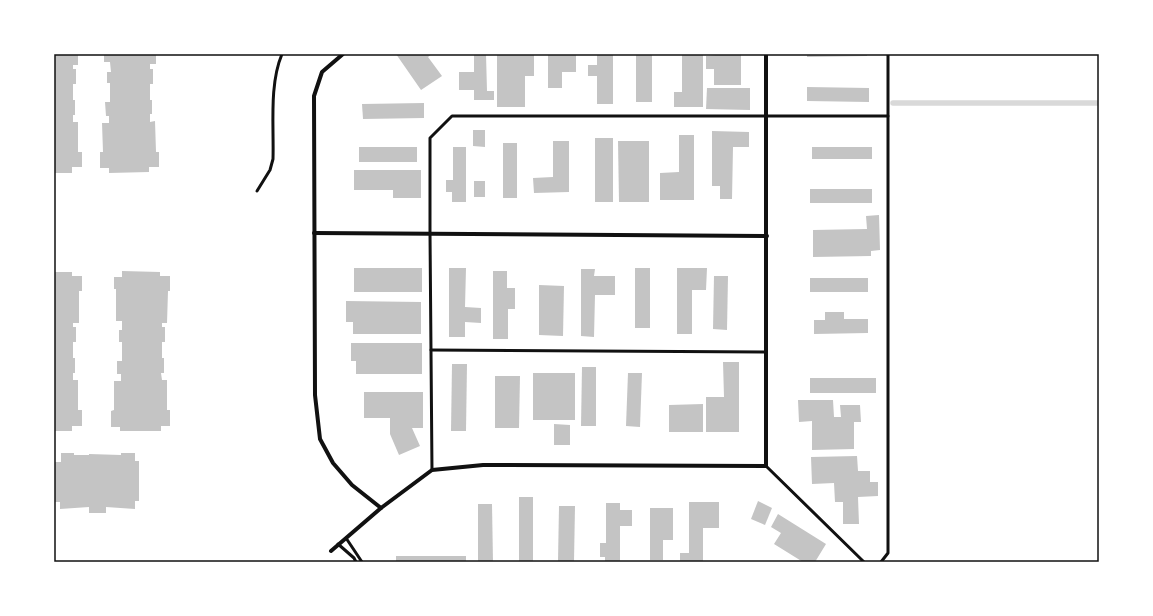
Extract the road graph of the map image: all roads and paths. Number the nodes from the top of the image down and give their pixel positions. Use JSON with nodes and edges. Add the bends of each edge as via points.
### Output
{"nodes":[{"id":1,"x":282,"y":54,"type":"edge"},
{"id":2,"x":343,"y":54,"type":"edge"},
{"id":3,"x":766,"y":54,"type":"edge"},
{"id":4,"x":888,"y":54,"type":"edge"},
{"id":5,"x":766,"y":116,"type":"junction"},
{"id":6,"x":888,"y":116,"type":"junction"},
{"id":7,"x":257,"y":191,"type":"dead end"},
{"id":8,"x":314,"y":232,"type":"junction"},
{"id":9,"x":430,"y":233,"type":"junction"},
{"id":10,"x":766,"y":236,"type":"junction"},
{"id":11,"x":431,"y":350,"type":"junction"},
{"id":12,"x":766,"y":352,"type":"junction"},
{"id":13,"x":766,"y":466,"type":"junction"},
{"id":14,"x":432,"y":470,"type":"junction"},
{"id":15,"x":381,"y":508,"type":"junction"},
{"id":16,"x":346,"y":538,"type":"junction"},
{"id":17,"x":338,"y":544,"type":"junction"},
{"id":18,"x":331,"y":551,"type":"dead end"},
{"id":19,"x":356,"y":562,"type":"edge"},
{"id":20,"x":362,"y":562,"type":"edge"},
{"id":21,"x":864,"y":562,"type":"edge"},
{"id":22,"x":881,"y":562,"type":"edge"}],
"edges":[{"from":1,"to":7,"type":"lane","via":[[274,80],[274,159]]},
{"from":2,"to":8,"type":"street","via":[[322,72],[314,96]]},
{"from":3,"to":5,"type":"street"},
{"from":4,"to":6,"type":"lane"},
{"from":5,"to":6,"type":"lane"},
{"from":5,"to":9,"type":"lane","via":[[452,116],[430,138]]},
{"from":5,"to":10,"type":"street"},
{"from":6,"to":22,"type":"lane","via":[[888,553]]},
{"from":8,"to":9,"type":"street"},
{"from":8,"to":15,"type":"street","via":[[315,395],[320,439],[333,463],[352,485]]},
{"from":9,"to":10,"type":"street"},
{"from":9,"to":11,"type":"lane"},
{"from":10,"to":12,"type":"street"},
{"from":11,"to":12,"type":"lane"},
{"from":11,"to":14,"type":"lane"},
{"from":12,"to":13,"type":"street"},
{"from":13,"to":14,"type":"street","via":[[483,465]]},
{"from":13,"to":21,"type":"lane"},
{"from":14,"to":15,"type":"street"},
{"from":15,"to":16,"type":"street"},
{"from":16,"to":17,"type":"street"},
{"from":16,"to":20,"type":"lane"},
{"from":17,"to":18,"type":"street"},
{"from":17,"to":19,"type":"lane"}]}
